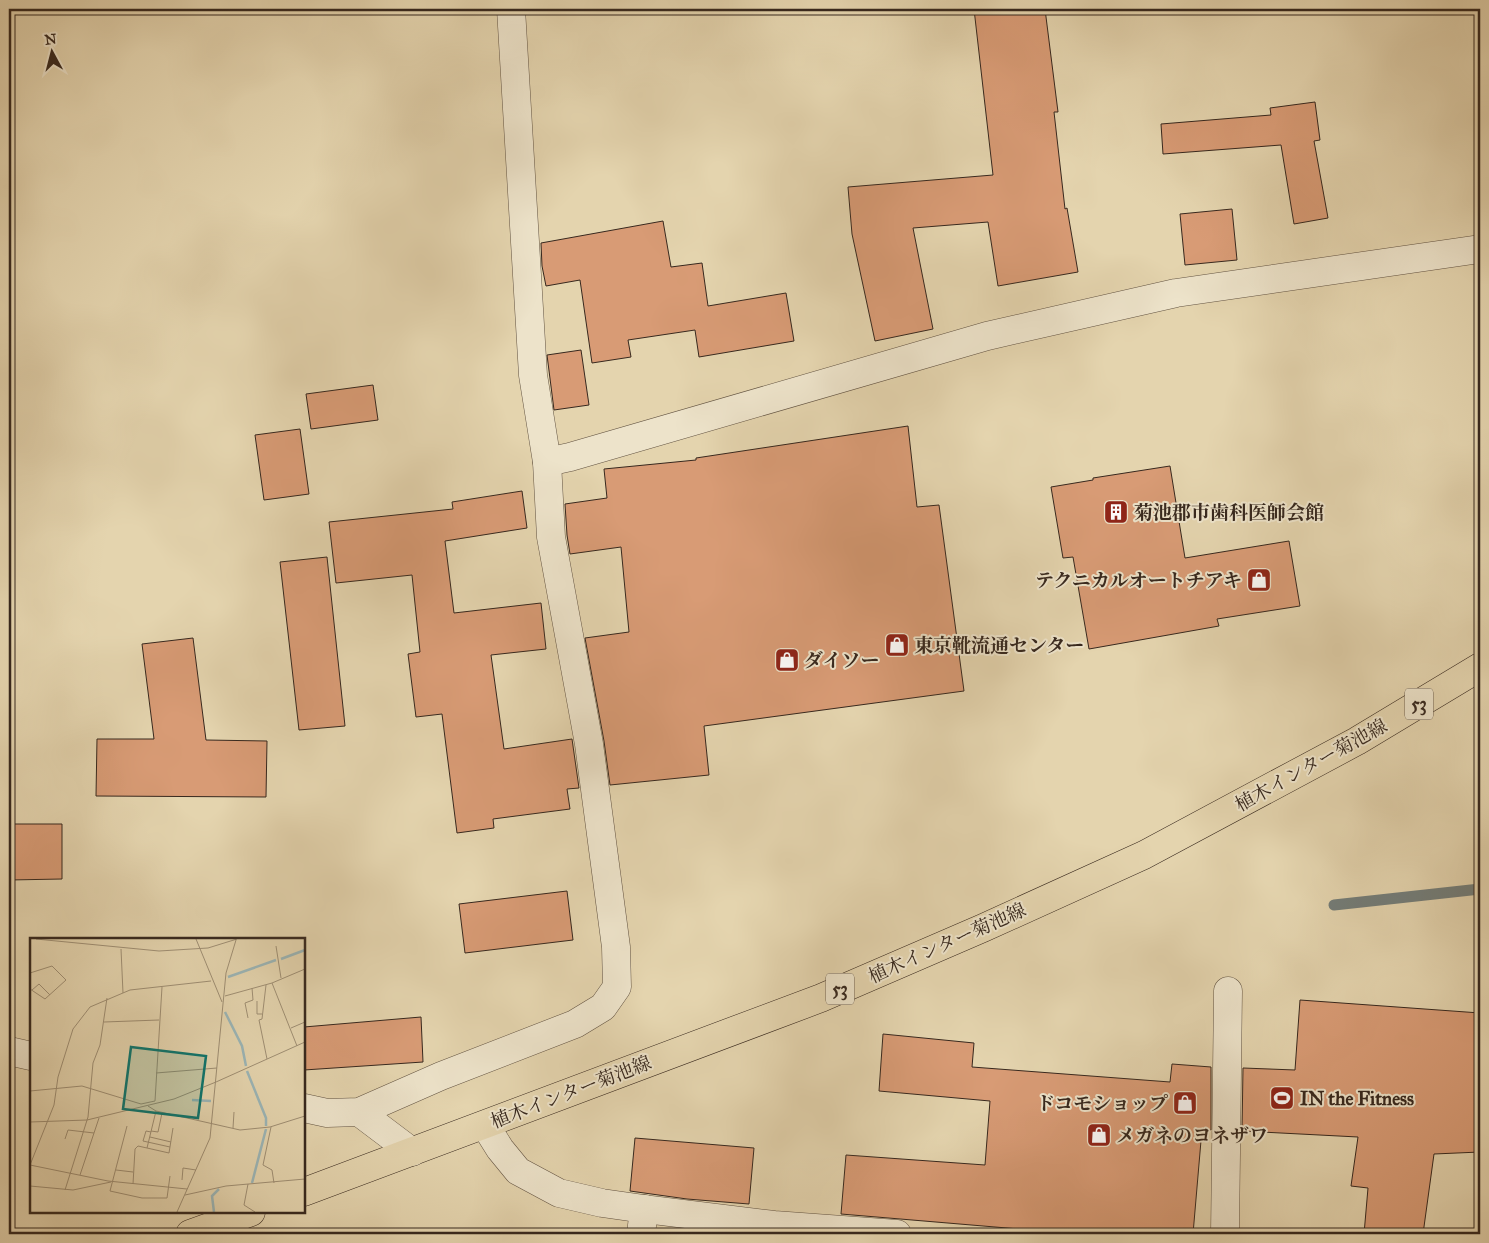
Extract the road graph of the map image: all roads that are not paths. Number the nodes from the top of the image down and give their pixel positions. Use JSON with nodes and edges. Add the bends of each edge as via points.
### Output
{"nodes":[{"id":1,"x":512,"y":9,"type":"edge"},
{"id":2,"x":1480,"y":249,"type":"edge"},
{"id":3,"x":547,"y":462,"type":"junction"},
{"id":4,"x":1480,"y":668,"type":"edge"},
{"id":5,"x":1228,"y":991,"type":"dead end"},
{"id":6,"x":9,"y":1051,"type":"edge"},
{"id":7,"x":30,"y":1056,"type":"edge"},
{"id":8,"x":305,"y":1108,"type":"edge"},
{"id":9,"x":359,"y":1112,"type":"junction"},
{"id":10,"x":485,"y":1125,"type":"junction"},
{"id":11,"x":412,"y":1152,"type":"junction"},
{"id":12,"x":305,"y":1192,"type":"edge"},
{"id":13,"x":248,"y":1213,"type":"edge"},
{"id":14,"x":643,"y":1222,"type":"edge"},
{"id":15,"x":774,"y":1230,"type":"edge"},
{"id":16,"x":190,"y":1234,"type":"edge"},
{"id":17,"x":896,"y":1234,"type":"edge"},
{"id":18,"x":1225,"y":1234,"type":"edge"}],
"edges":[{"from":1,"to":3,"type":"street","via":[[533,376]]},
{"from":2,"to":3,"type":"street","via":[[1176,293],[988,336]]},
{"from":3,"to":9,"type":"street","via":[[552,537],[589,744],[616,947],[617,987],[602,1007],[575,1024]]},
{"from":4,"to":10,"type":"main road","name":"植木インター菊池線","number":"53","via":[[1357,741],[1144,855],[821,998]]},
{"from":5,"to":18,"type":"street"},
{"from":6,"to":7,"type":"street"},
{"from":8,"to":9,"type":"street","via":[[327,1113]]},
{"from":9,"to":11,"type":"street"},
{"from":10,"to":11,"type":"main road","name":"植木インター菊池線","number":"53"},
{"from":10,"to":14,"type":"street","via":[[518,1170],[559,1193],[602,1203]]},
{"from":11,"to":12,"type":"main road","name":"植木インター菊池線","number":"53"},
{"from":13,"to":16,"type":"main road"},
{"from":14,"to":15,"type":"street"},
{"from":15,"to":17,"type":"street"}]}
